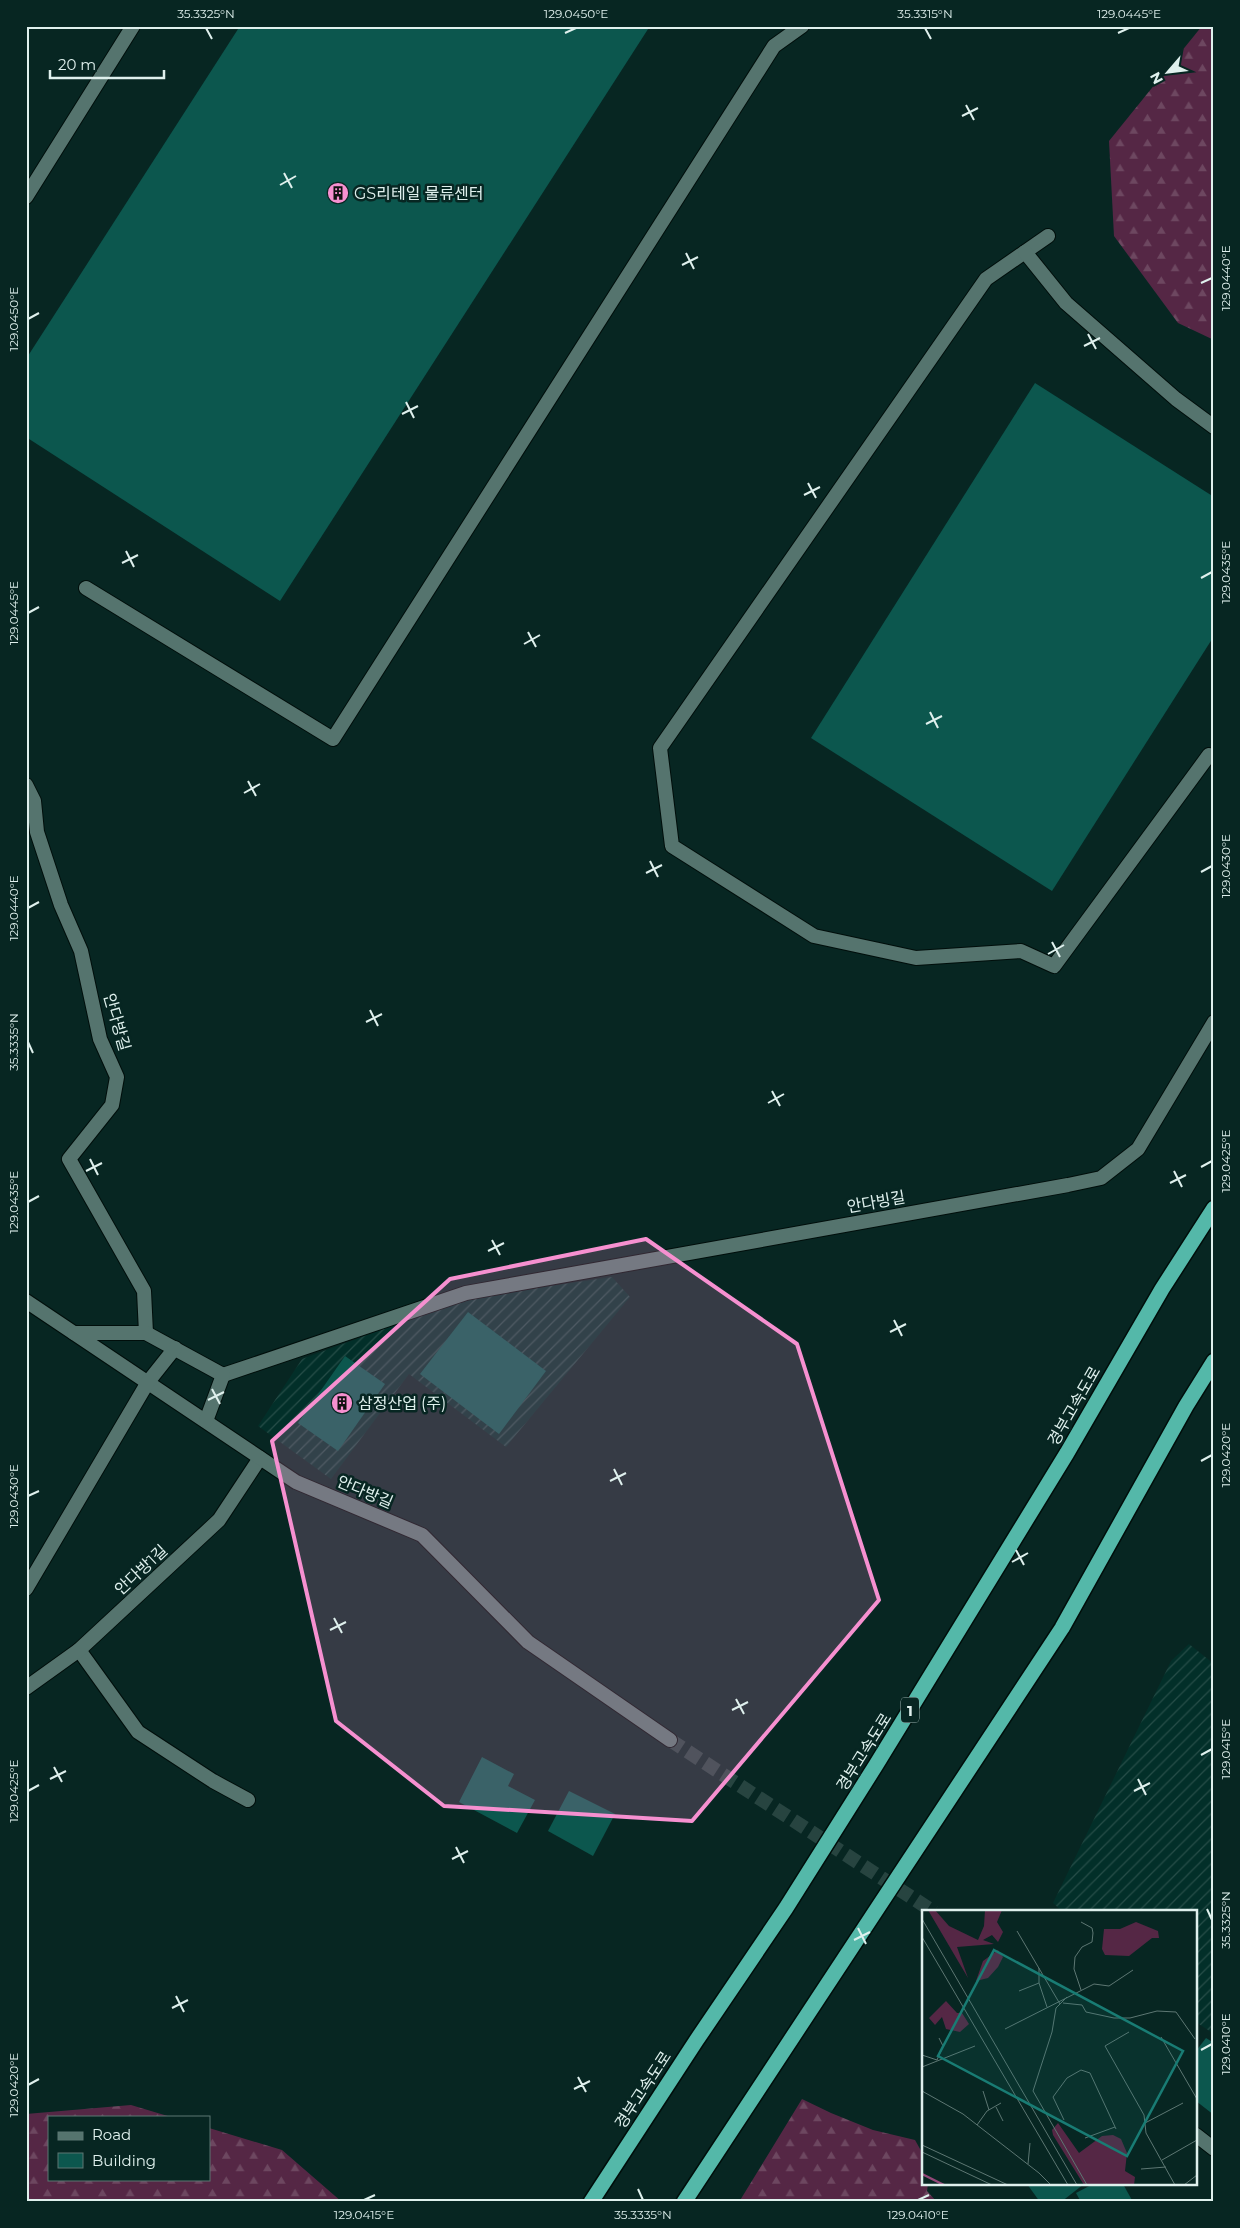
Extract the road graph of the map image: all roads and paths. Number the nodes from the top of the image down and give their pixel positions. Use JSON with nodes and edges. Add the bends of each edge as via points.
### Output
{"nodes":[{"id":1,"x":133,"y":26,"type":"edge"},
{"id":2,"x":802,"y":26,"type":"edge"},
{"id":3,"x":26,"y":197,"type":"edge"},
{"id":4,"x":1048,"y":236,"type":"dead end"},
{"id":5,"x":1025,"y":252,"type":"junction"},
{"id":6,"x":1214,"y":427,"type":"edge"},
{"id":7,"x":86,"y":588,"type":"dead end"},
{"id":8,"x":1209,"y":755,"type":"dead end"},
{"id":9,"x":26,"y":785,"type":"edge"},
{"id":10,"x":1214,"y":1022,"type":"edge"},
{"id":11,"x":1214,"y":1208,"type":"edge"},
{"id":12,"x":26,"y":1301,"type":"edge"},
{"id":13,"x":74,"y":1333,"type":"junction"},
{"id":14,"x":146,"y":1333,"type":"junction"},
{"id":15,"x":175,"y":1348,"type":"junction"},
{"id":16,"x":1214,"y":1361,"type":"edge"},
{"id":17,"x":223,"y":1375,"type":"junction"},
{"id":18,"x":148,"y":1382,"type":"junction"},
{"id":19,"x":206,"y":1421,"type":"junction"},
{"id":20,"x":260,"y":1458,"type":"junction"},
{"id":21,"x":26,"y":1589,"type":"edge"},
{"id":22,"x":79,"y":1650,"type":"junction"},
{"id":23,"x":26,"y":1688,"type":"edge"},
{"id":24,"x":670,"y":1740,"type":"tunnel mouth"},
{"id":25,"x":248,"y":1800,"type":"dead end"},
{"id":26,"x":1198,"y":2136,"type":"edge"},
{"id":27,"x":1214,"y":2149,"type":"edge"},
{"id":28,"x":591,"y":2202,"type":"edge"},
{"id":29,"x":684,"y":2202,"type":"edge"}],
"edges":[{"from":1,"to":3,"type":"street"},
{"from":2,"to":7,"type":"street","via":[[774,46],[333,740]]},
{"from":4,"to":5,"type":"street"},
{"from":5,"to":6,"type":"street","via":[[1066,303],[1176,399]]},
{"from":5,"to":8,"type":"street","via":[[986,279],[660,748],[672,846],[814,936],[916,958],[1021,951],[1054,966]]},
{"from":9,"to":14,"type":"street","name":"안다방길","via":[[34,800],[37,832],[61,905],[81,951],[100,1038],[117,1077],[112,1105],[69,1159],[144,1291]]},
{"from":10,"to":17,"type":"street","name":"안다빙길","via":[[1138,1149],[1101,1178],[466,1293]]},
{"from":11,"to":28,"type":"highway","name":"경부고속도로","number":"1","via":[[881,1757],[786,1908]]},
{"from":12,"to":13,"type":"street","name":"안다방길"},
{"from":13,"to":14,"type":"street"},
{"from":13,"to":18,"type":"street","name":"안다방길"},
{"from":14,"to":15,"type":"street"},
{"from":15,"to":17,"type":"street"},
{"from":15,"to":18,"type":"street"},
{"from":16,"to":29,"type":"highway","via":[[1062,1628]]},
{"from":17,"to":19,"type":"street"},
{"from":18,"to":19,"type":"street","name":"안다방길"},
{"from":18,"to":21,"type":"street"},
{"from":19,"to":20,"type":"street","name":"안다방길"},
{"from":20,"to":22,"type":"street","name":"안다방1길","via":[[218,1520]]},
{"from":20,"to":24,"type":"street","name":"안다방길","via":[[296,1482],[422,1535],[528,1642]]},
{"from":22,"to":23,"type":"street","name":"안다방1길"},
{"from":22,"to":25,"type":"street","via":[[138,1732]]},
{"from":26,"to":27,"type":"street"}]}
